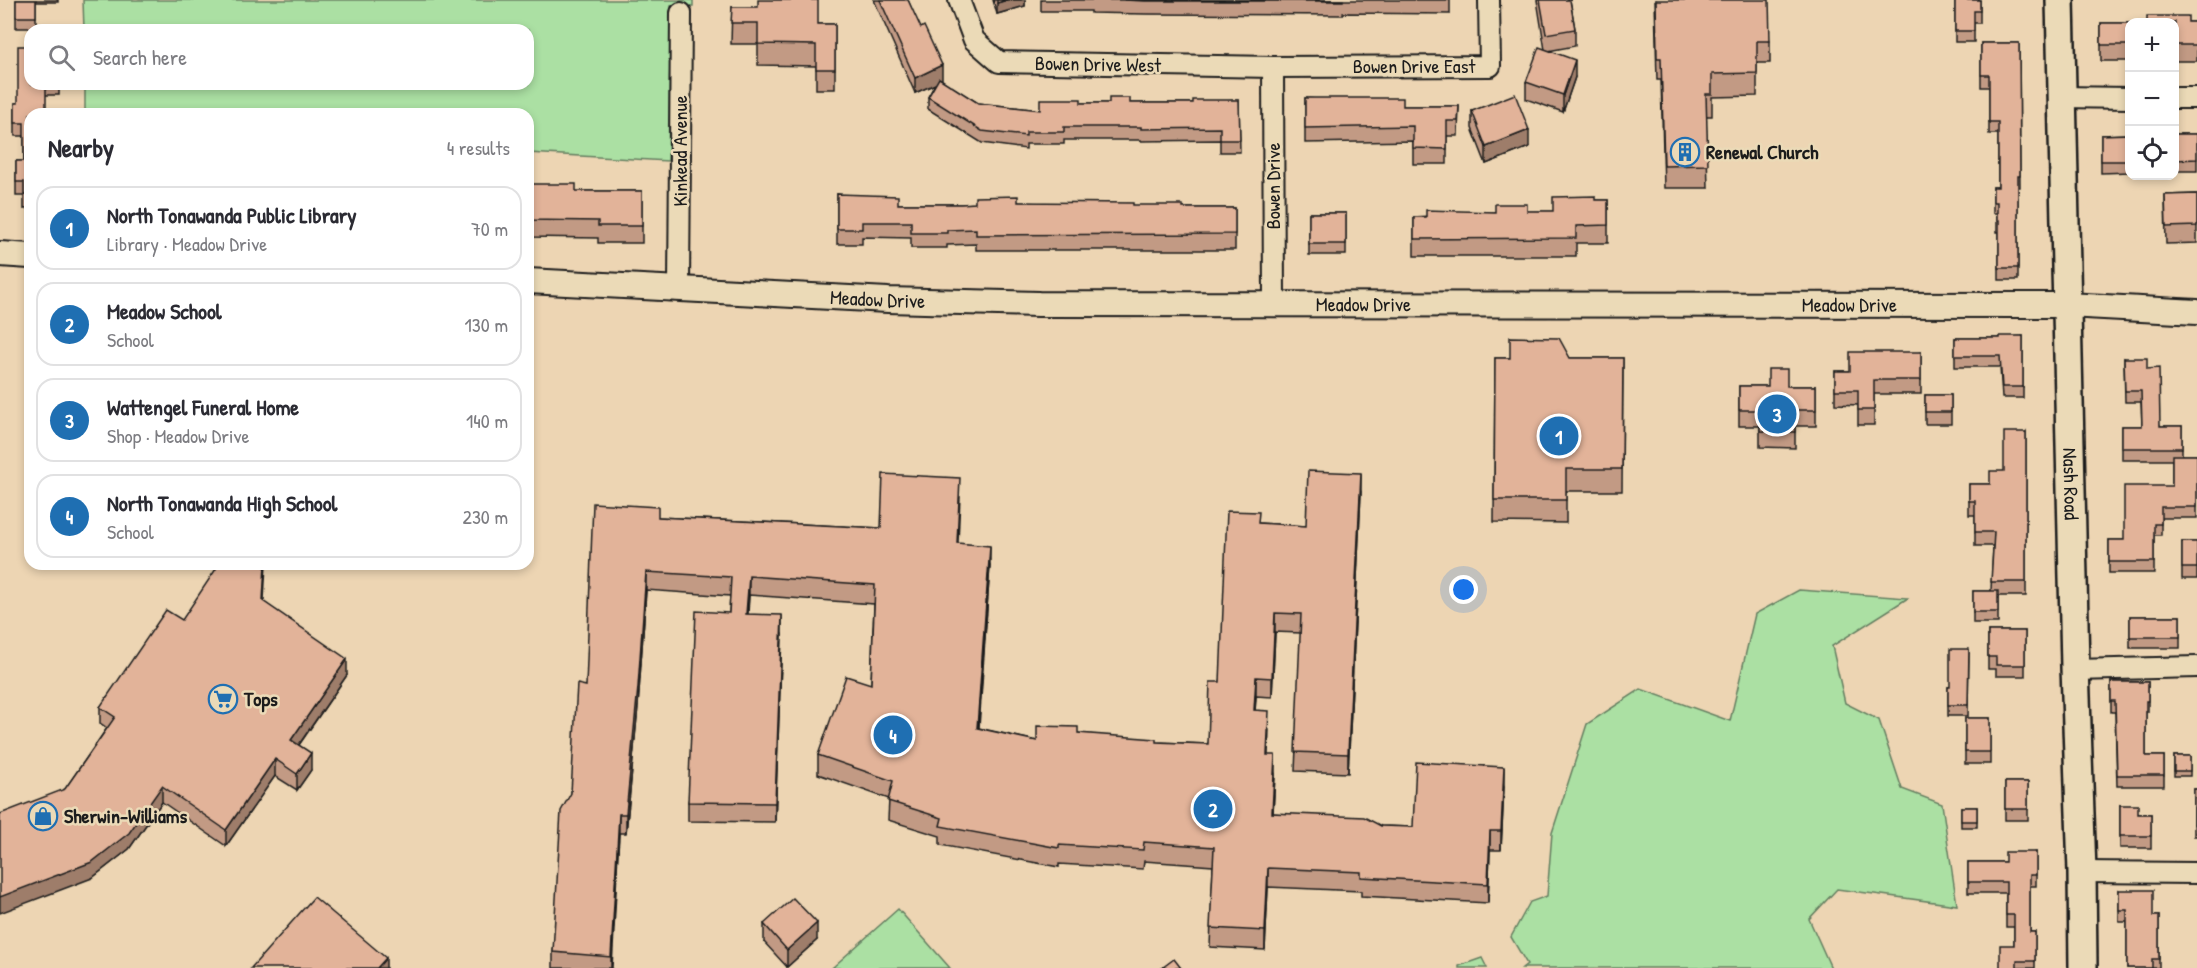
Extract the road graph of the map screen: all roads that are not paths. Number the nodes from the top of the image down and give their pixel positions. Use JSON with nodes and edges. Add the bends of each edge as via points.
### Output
{"nodes":[{"id":1,"x":958,"y":0,"type":"edge"},
{"id":2,"x":1489,"y":0,"type":"edge"},
{"id":3,"x":2060,"y":0,"type":"edge"},
{"id":4,"x":681,"y":13,"type":"dead end"},
{"id":5,"x":1273,"y":67,"type":"junction"},
{"id":6,"x":2061,"y":97,"type":"junction"},
{"id":7,"x":2125,"y":98,"type":"edge"},
{"id":8,"x":2179,"y":98,"type":"edge"},
{"id":9,"x":2197,"y":98,"type":"edge"},
{"id":10,"x":0,"y":254,"type":"edge"},
{"id":11,"x":24,"y":256,"type":"edge"},
{"id":12,"x":534,"y":281,"type":"edge"},
{"id":13,"x":679,"y":289,"type":"junction"},
{"id":14,"x":1274,"y":304,"type":"junction"},
{"id":15,"x":2067,"y":305,"type":"junction"},
{"id":16,"x":2197,"y":312,"type":"edge"},
{"id":17,"x":2197,"y":667,"type":"edge"},
{"id":18,"x":2075,"y":670,"type":"junction"},
{"id":19,"x":2082,"y":872,"type":"junction"},
{"id":20,"x":2197,"y":873,"type":"edge"},
{"id":21,"x":2083,"y":968,"type":"edge"}],
"edges":[{"from":1,"to":5,"type":"street","name":"Bowen Drive West","via":[[974,40],[999,62]]},
{"from":2,"to":5,"type":"street","name":"Bowen Drive East","via":[[1490,66]]},
{"from":3,"to":6,"type":"main road","name":"Nash Road"},
{"from":4,"to":13,"type":"street","name":"Kinkead Avenue"},
{"from":5,"to":14,"type":"street","name":"Bowen Drive"},
{"from":6,"to":7,"type":"street"},
{"from":6,"to":15,"type":"main road","name":"Nash Road"},
{"from":8,"to":9,"type":"street"},
{"from":10,"to":11,"type":"street"},
{"from":12,"to":13,"type":"street","name":"Meadow Drive"},
{"from":13,"to":14,"type":"street","name":"Meadow Drive","via":[[1039,304]]},
{"from":14,"to":15,"type":"street","name":"Meadow Drive"},
{"from":15,"to":16,"type":"street","name":"Meadow Drive"},
{"from":15,"to":18,"type":"main road","name":"Nash Road"},
{"from":17,"to":18,"type":"street"},
{"from":18,"to":19,"type":"main road","name":"Nash Road"},
{"from":19,"to":20,"type":"street"},
{"from":19,"to":21,"type":"main road","name":"Nash Road"}]}
